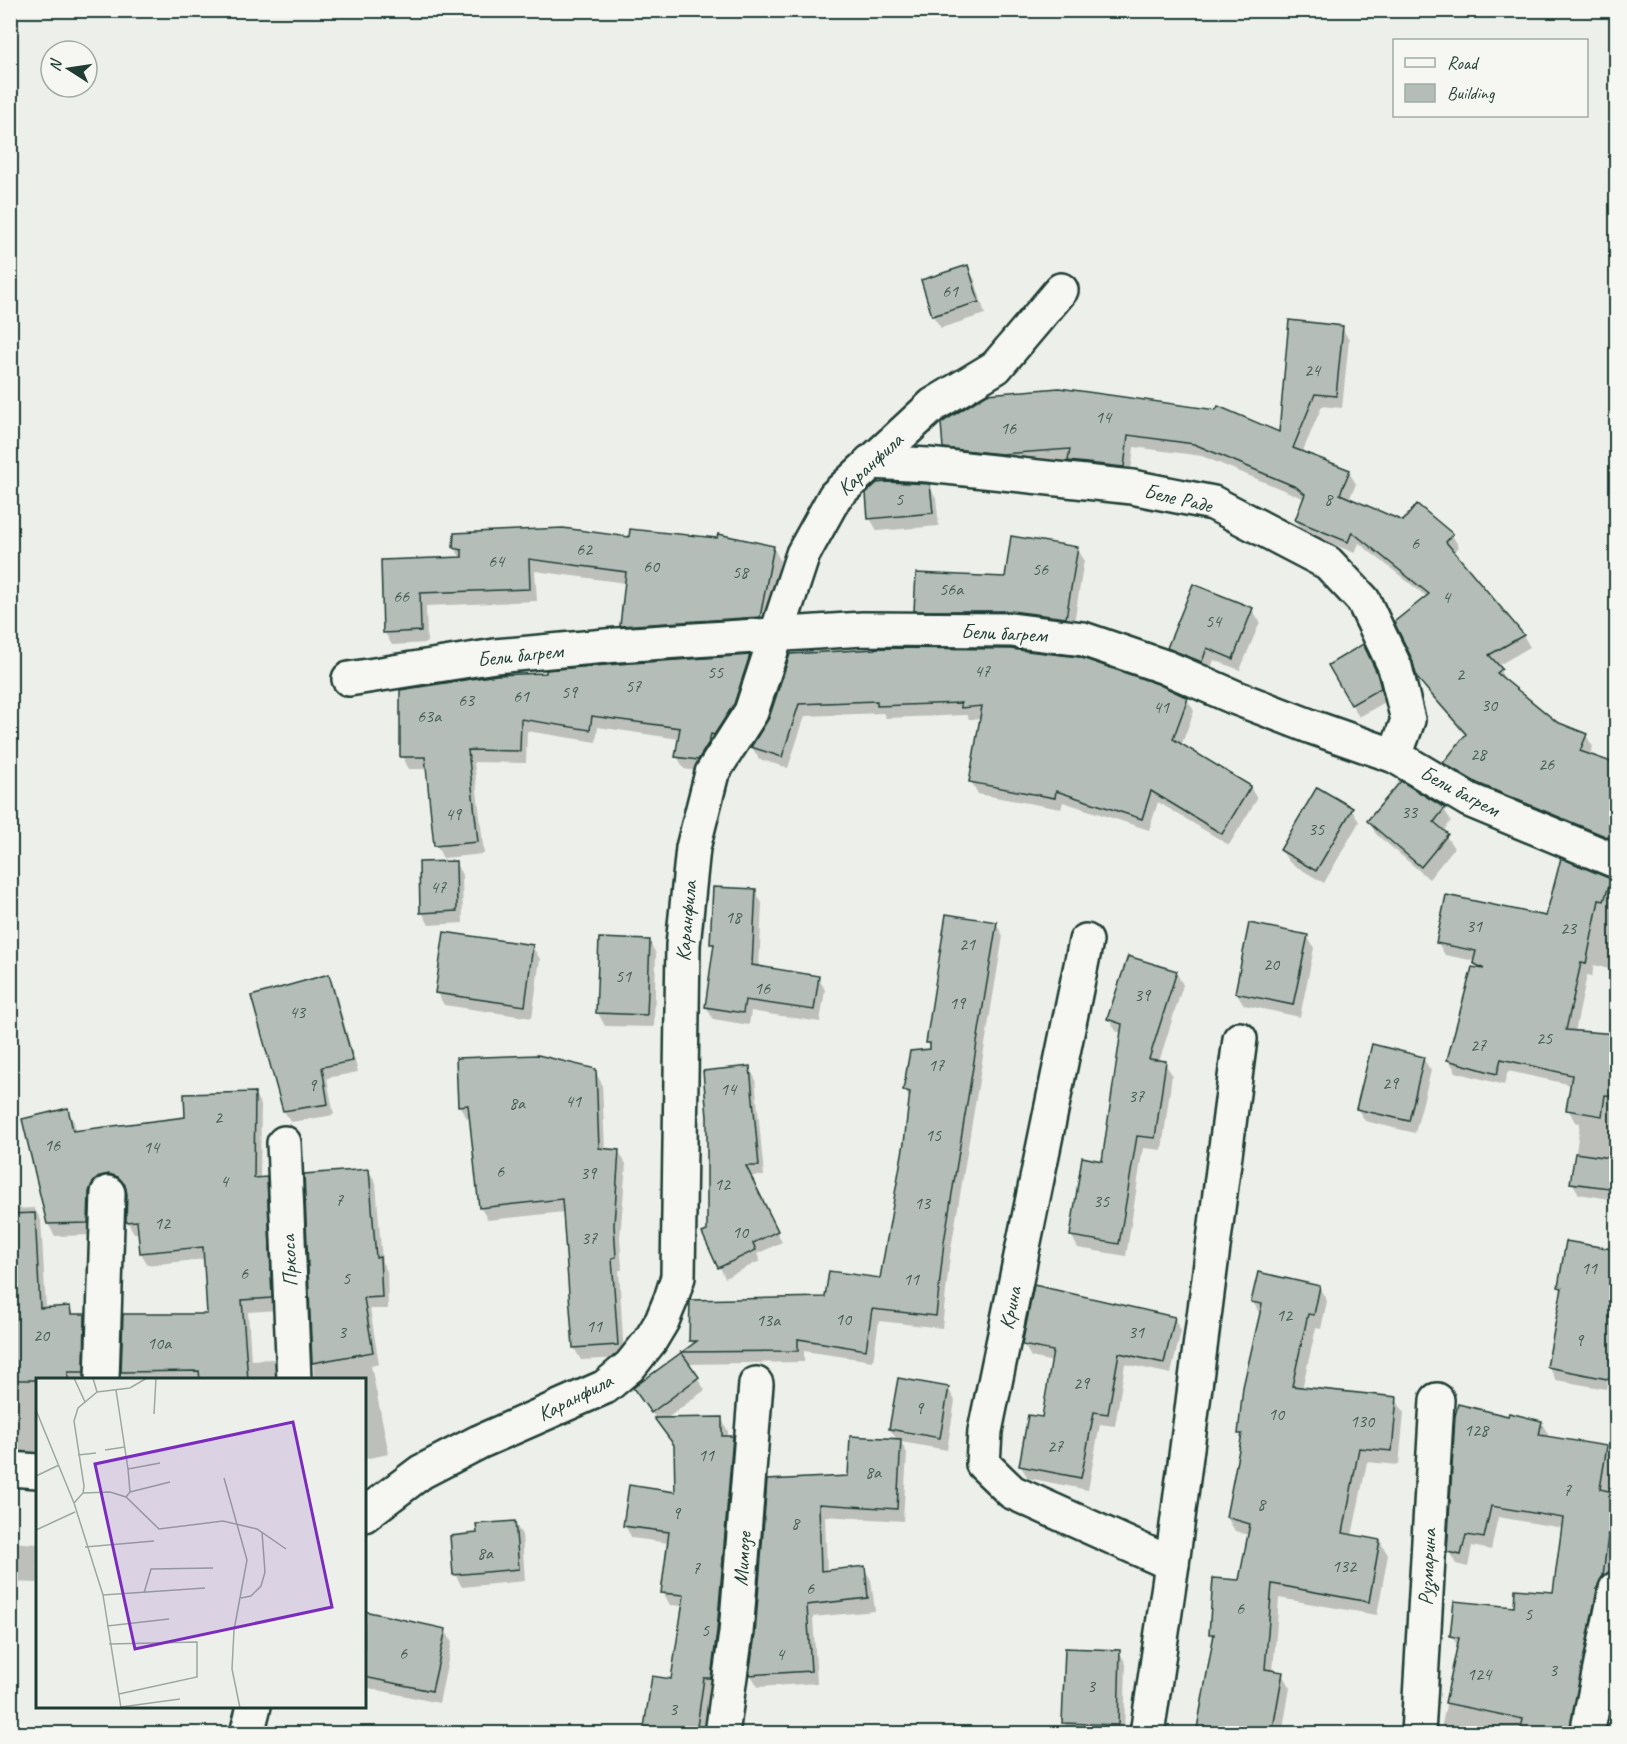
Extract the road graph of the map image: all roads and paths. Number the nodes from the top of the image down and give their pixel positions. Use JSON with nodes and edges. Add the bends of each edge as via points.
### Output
{"nodes":[{"id":1,"x":1061,"y":290,"type":"dead end"},
{"id":2,"x":870,"y":462,"type":"junction"},
{"id":3,"x":776,"y":636,"type":"junction"},
{"id":4,"x":350,"y":679,"type":"dead end"},
{"id":5,"x":1395,"y":756,"type":"junction"},
{"id":6,"x":1617,"y":861,"type":"edge"},
{"id":7,"x":1086,"y":941,"type":"dead end"},
{"id":8,"x":1240,"y":1039,"type":"dead end"},
{"id":9,"x":284,"y":1143,"type":"dead end"},
{"id":10,"x":108,"y":1193,"type":"dead end"},
{"id":11,"x":102,"y":1378,"type":"edge"},
{"id":12,"x":294,"y":1378,"type":"edge"},
{"id":13,"x":756,"y":1384,"type":"dead end"},
{"id":14,"x":1437,"y":1400,"type":"dead end"},
{"id":15,"x":10,"y":1469,"type":"edge"},
{"id":16,"x":36,"y":1471,"type":"edge"},
{"id":17,"x":366,"y":1513,"type":"edge"},
{"id":18,"x":1172,"y":1564,"type":"junction"},
{"id":19,"x":1617,"y":1589,"type":"edge"},
{"id":20,"x":254,"y":1708,"type":"edge"},
{"id":21,"x":247,"y":1734,"type":"edge"},
{"id":22,"x":722,"y":1734,"type":"edge"},
{"id":23,"x":1147,"y":1734,"type":"edge"},
{"id":24,"x":1418,"y":1734,"type":"edge"},
{"id":25,"x":1587,"y":1734,"type":"edge"}],
"edges":[{"from":1,"to":2,"type":"street","name":"Каранфила","via":[[996,367],[933,405]]},
{"from":2,"to":3,"type":"street","name":"Каранфила","via":[[834,496],[803,554]]},
{"from":2,"to":5,"type":"street","name":"Беле Раде","via":[[1132,488],[1213,503],[1328,563],[1363,600],[1395,668],[1408,720]]},
{"from":3,"to":4,"type":"street","name":"Бели багрем","via":[[495,656]]},
{"from":3,"to":5,"type":"street","name":"Бели багрем","via":[[862,628],[1011,630],[1083,639]]},
{"from":3,"to":17,"type":"street","name":"Каранфила","via":[[751,712],[712,773],[693,848],[683,945],[678,1277],[662,1321],[630,1366],[605,1387],[421,1472]]},
{"from":5,"to":6,"type":"street","name":"Бели багрем","via":[[1469,800]]},
{"from":7,"to":18,"type":"street","name":"Крина","via":[[985,1431],[983,1464],[1012,1492]]},
{"from":8,"to":18,"type":"street"},
{"from":9,"to":12,"type":"street","name":"Пркоса"},
{"from":10,"to":11,"type":"street"},
{"from":13,"to":22,"type":"street","name":"Мимозе","via":[[736,1633]]},
{"from":14,"to":24,"type":"street","name":"Рузмарина"},
{"from":15,"to":16,"type":"street"},
{"from":18,"to":23,"type":"street"},
{"from":19,"to":25,"type":"street"},
{"from":20,"to":21,"type":"street"}]}
